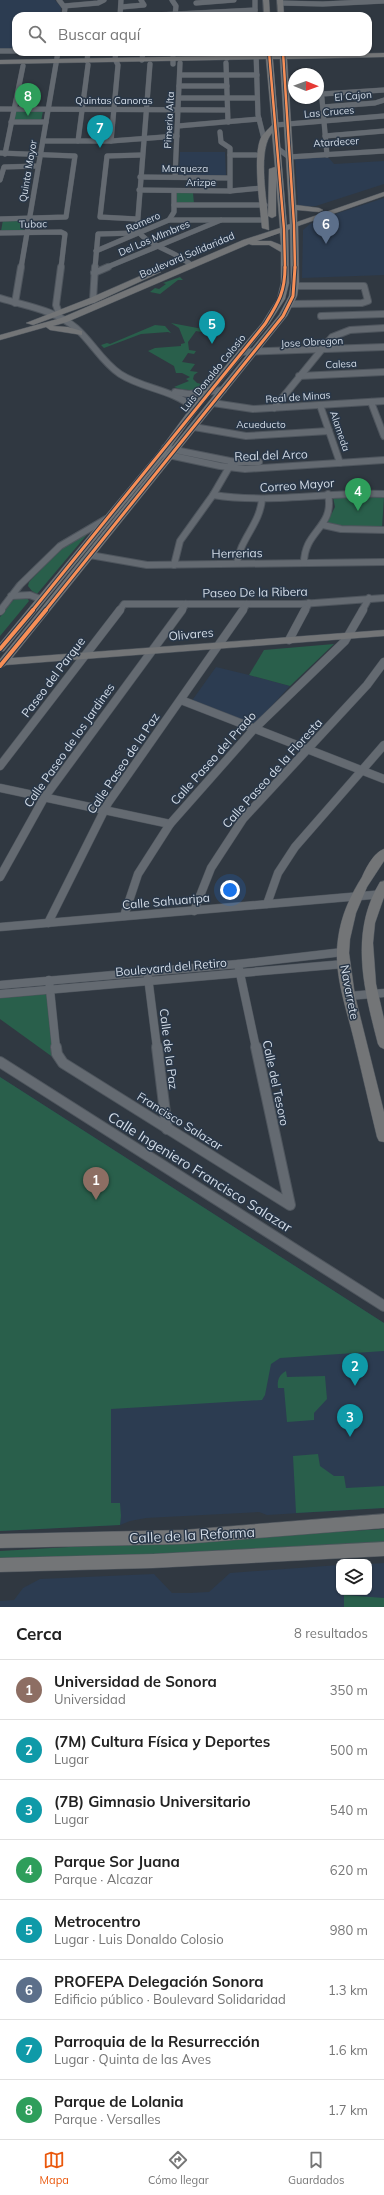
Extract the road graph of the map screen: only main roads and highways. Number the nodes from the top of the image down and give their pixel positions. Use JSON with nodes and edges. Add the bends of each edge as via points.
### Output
{"nodes":[{"id":1,"x":266,"y":0,"type":"edge"},
{"id":2,"x":280,"y":2,"type":"edge"},
{"id":3,"x":267,"y":12,"type":"edge"},
{"id":4,"x":281,"y":12,"type":"edge"},
{"id":5,"x":384,"y":56,"type":"edge"},
{"id":6,"x":256,"y":57,"type":"edge"},
{"id":7,"x":269,"y":57,"type":"edge"},
{"id":8,"x":281,"y":57,"type":"edge"},
{"id":9,"x":173,"y":58,"type":"edge"},
{"id":10,"x":227,"y":58,"type":"edge"},
{"id":11,"x":384,"y":60,"type":"edge"},
{"id":12,"x":0,"y":62,"type":"edge"},
{"id":13,"x":117,"y":62,"type":"junction"},
{"id":14,"x":56,"y":63,"type":"junction"},
{"id":15,"x":0,"y":66,"type":"edge"},
{"id":16,"x":276,"y":125,"type":"junction"},
{"id":17,"x":277,"y":158,"type":"junction"},
{"id":18,"x":384,"y":188,"type":"edge"},
{"id":19,"x":384,"y":194,"type":"edge"},
{"id":20,"x":293,"y":206,"type":"junction"},
{"id":21,"x":319,"y":210,"type":"junction"},
{"id":22,"x":311,"y":219,"type":"junction"},
{"id":23,"x":294,"y":222,"type":"junction"},
{"id":24,"x":284,"y":225,"type":"junction"},
{"id":25,"x":266,"y":228,"type":"junction"},
{"id":26,"x":294,"y":238,"type":"junction"},
{"id":27,"x":241,"y":244,"type":"junction"},
{"id":28,"x":285,"y":250,"type":"junction"},
{"id":29,"x":188,"y":262,"type":"junction"},
{"id":30,"x":82,"y":313,"type":"junction"},
{"id":31,"x":38,"y":329,"type":"junction"},
{"id":32,"x":0,"y":331,"type":"edge"},
{"id":33,"x":0,"y":338,"type":"edge"},
{"id":34,"x":168,"y":452,"type":"junction"},
{"id":35,"x":384,"y":633,"type":"edge"},
{"id":36,"x":2,"y":646,"type":"edge"},
{"id":37,"x":13,"y":649,"type":"junction"},
{"id":38,"x":1,"y":663,"type":"edge"},
{"id":39,"x":384,"y":853,"type":"edge"},
{"id":40,"x":382,"y":892,"type":"edge"},
{"id":41,"x":384,"y":1044,"type":"edge"},
{"id":42,"x":384,"y":1137,"type":"edge"},
{"id":43,"x":384,"y":1521,"type":"edge"},
{"id":44,"x":0,"y":1541,"type":"edge"},
{"id":45,"x":384,"y":1550,"type":"edge"},
{"id":46,"x":0,"y":1565,"type":"edge"}],
"edges":[{"from":1,"to":3,"type":"main road"},
{"from":2,"to":4,"type":"main road"},
{"from":5,"to":8,"type":"main road"},
{"from":6,"to":7,"type":"main road"},
{"from":6,"to":10,"type":"main road"},
{"from":7,"to":8,"type":"main road"},
{"from":7,"to":16,"type":"main road","name":"Luis Donaldo Colosio"},
{"from":8,"to":11,"type":"main road"},
{"from":8,"to":20,"type":"main road","name":"Luis Donaldo Colosio"},
{"from":9,"to":10,"type":"main road"},
{"from":9,"to":10,"type":"main road","via":[[180,63]]},
{"from":9,"to":13,"type":"main road"},
{"from":9,"to":13,"type":"main road","via":[[150,64]]},
{"from":12,"to":14,"type":"main road"},
{"from":13,"to":14,"type":"main road"},
{"from":14,"to":15,"type":"main road"},
{"from":16,"to":17,"type":"main road","name":"Luis Donaldo Colosio"},
{"from":16,"to":25,"type":"main road","via":[[264,139],[262,146],[262,188]]},
{"from":17,"to":24,"type":"main road","name":"Luis Donaldo Colosio"},
{"from":17,"to":25,"type":"main road","via":[[273,162],[272,221]]},
{"from":18,"to":21,"type":"main road","name":"Boulevard Solidaridad"},
{"from":19,"to":22,"type":"main road","name":"Boulevard Solidaridad"},
{"from":20,"to":21,"type":"main road","name":"Boulevard Solidaridad","via":[[302,210]]},
{"from":20,"to":23,"type":"main road","name":"Luis Donaldo Colosio"},
{"from":21,"to":23,"type":"main road","name":"Boulevard Solidaridad"},
{"from":22,"to":23,"type":"main road","name":"Boulevard Solidaridad"},
{"from":22,"to":26,"type":"main road"},
{"from":23,"to":24,"type":"main road","name":"Boulevard Solidaridad"},
{"from":23,"to":26,"type":"main road","name":"Luis Donaldo Colosio"},
{"from":24,"to":25,"type":"main road","name":"Boulevard Solidaridad"},
{"from":24,"to":27,"type":"main road","name":"Boulevard Solidaridad"},
{"from":24,"to":28,"type":"main road","name":"Luis Donaldo Colosio"},
{"from":25,"to":29,"type":"main road","name":"Boulevard Solidaridad"},
{"from":26,"to":34,"type":"main road","name":"Luis Donaldo Colosio","via":[[295,286],[290,304],[194,427]]},
{"from":27,"to":28,"type":"main road","via":[[268,243]]},
{"from":27,"to":29,"type":"main road","name":"Boulevard Solidaridad"},
{"from":28,"to":34,"type":"main road","name":"Luis Donaldo Colosio","via":[[285,283],[281,298],[265,324],[194,408]]},
{"from":29,"to":30,"type":"main road","name":"Boulevard Solidaridad"},
{"from":29,"to":32,"type":"main road","name":"Boulevard Solidaridad","via":[[93,300]]},
{"from":30,"to":31,"type":"main road","name":"Boulevard Solidaridad"},
{"from":30,"to":31,"type":"main road","via":[[78,330]]},
{"from":31,"to":33,"type":"main road","name":"Boulevard Solidaridad"},
{"from":34,"to":36,"type":"main road","name":"Luis Donaldo Colosio","via":[[106,519]]},
{"from":34,"to":37,"type":"main road","name":"Luis Donaldo Colosio","via":[[90,556]]},
{"from":35,"to":38,"type":"main road","name":"Olivares"},
{"from":36,"to":37,"type":"main road"},
{"from":37,"to":38,"type":"main road","name":"Luis Donaldo Colosio"},
{"from":39,"to":42,"type":"main road","name":"Navarrete","via":[[370,871],[357,896],[350,917],[344,958],[349,996]]},
{"from":40,"to":41,"type":"main road","name":"Navarrete","via":[[368,925],[367,957],[371,994]]},
{"from":43,"to":44,"type":"main road","name":"Calle de la Reforma","via":[[183,1537]]},
{"from":45,"to":46,"type":"main road","name":"Calle de la Reforma"}]}
